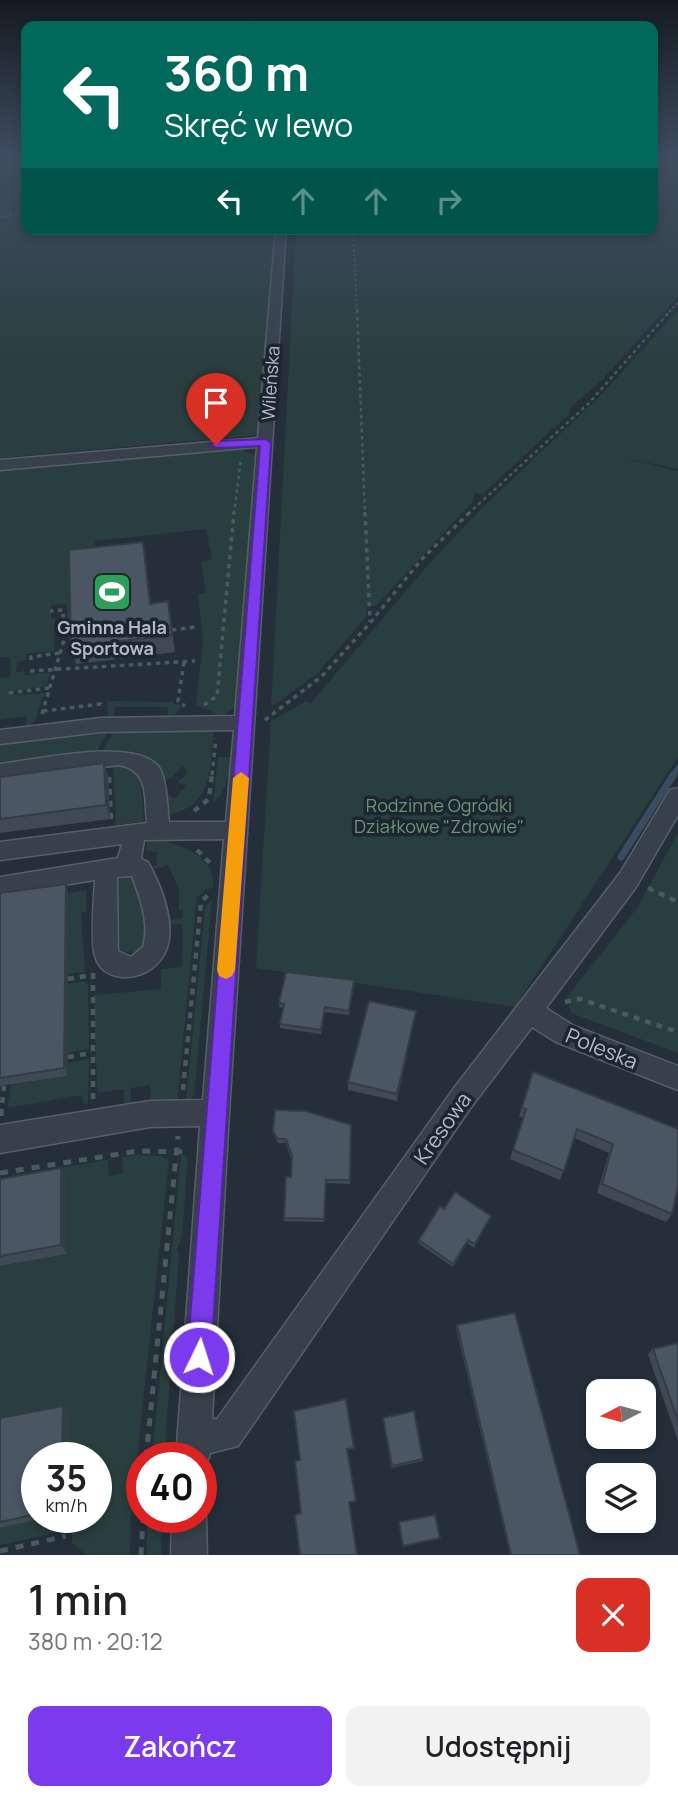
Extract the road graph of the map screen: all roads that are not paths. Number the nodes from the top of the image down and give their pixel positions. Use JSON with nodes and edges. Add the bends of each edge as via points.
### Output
{"nodes":[{"id":1,"x":281,"y":235,"type":"edge"},
{"id":2,"x":266,"y":443,"type":"junction"},
{"id":3,"x":0,"y":465,"type":"edge"},
{"id":4,"x":245,"y":723,"type":"junction"},
{"id":5,"x":0,"y":737,"type":"edge"},
{"id":6,"x":0,"y":772,"type":"edge"},
{"id":7,"x":678,"y":796,"type":"edge"},
{"id":8,"x":168,"y":830,"type":"junction"},
{"id":9,"x":237,"y":831,"type":"junction"},
{"id":10,"x":135,"y":833,"type":"junction"},
{"id":11,"x":0,"y":851,"type":"edge"},
{"id":12,"x":117,"y":868,"type":"junction"},
{"id":13,"x":0,"y":886,"type":"edge"},
{"id":14,"x":530,"y":1012,"type":"junction"},
{"id":15,"x":678,"y":1078,"type":"edge"},
{"id":16,"x":197,"y":1114,"type":"junction"},
{"id":17,"x":0,"y":1139,"type":"edge"},
{"id":18,"x":193,"y":1442,"type":"edge"},
{"id":19,"x":207,"y":1442,"type":"edge"},
{"id":20,"x":189,"y":1533,"type":"edge"},
{"id":21,"x":189,"y":1555,"type":"edge"}],
"edges":[{"from":1,"to":2,"type":"street","name":"Wileńska"},
{"from":2,"to":3,"type":"street"},
{"from":2,"to":4,"type":"street","name":"Wileńska"},
{"from":4,"to":5,"type":"street","via":[[102,725]]},
{"from":4,"to":9,"type":"street","name":"Wileńska"},
{"from":6,"to":8,"type":"street","via":[[119,757],[139,761],[152,772]]},
{"from":7,"to":14,"type":"street","name":"Kresowa","via":[[628,880]]},
{"from":8,"to":9,"type":"street"},
{"from":8,"to":10,"type":"street"},
{"from":9,"to":16,"type":"street","name":"Wileńska"},
{"from":10,"to":11,"type":"street"},
{"from":10,"to":12,"type":"street"},
{"from":12,"to":12,"type":"street","via":[[106,955],[116,964],[132,968],[148,960],[156,943],[155,901],[140,868]]},
{"from":12,"to":13,"type":"street"},
{"from":14,"to":15,"type":"street","name":"Poleska","via":[[565,1034]]},
{"from":14,"to":19,"type":"street","name":"Kresowa","via":[[463,1097],[226,1434]]},
{"from":16,"to":17,"type":"street","via":[[150,1114]]},
{"from":16,"to":18,"type":"street","name":"Wileńska"},
{"from":20,"to":21,"type":"street"}]}
